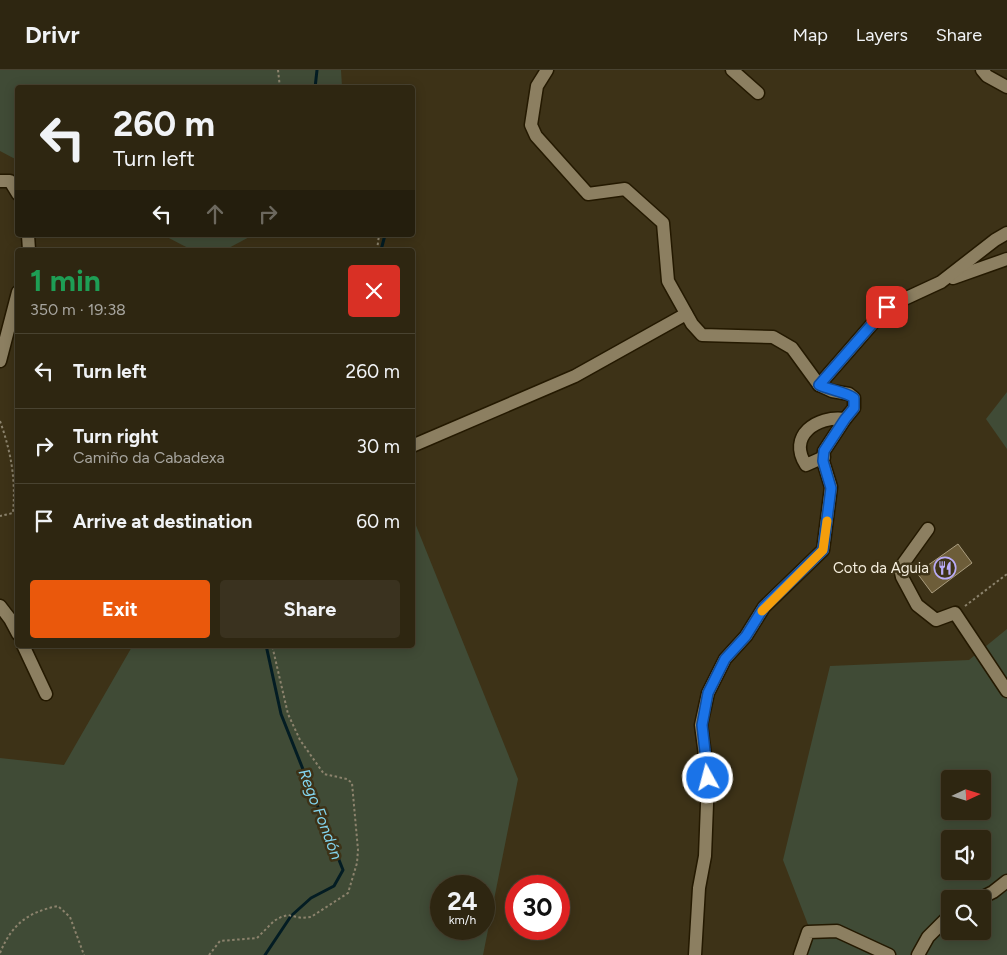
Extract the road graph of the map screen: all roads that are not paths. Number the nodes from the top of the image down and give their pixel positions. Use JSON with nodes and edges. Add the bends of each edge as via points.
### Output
{"nodes":[{"id":1,"x":547,"y":70,"type":"edge"},
{"id":2,"x":732,"y":70,"type":"edge"},
{"id":3,"x":982,"y":70,"type":"edge"},
{"id":4,"x":1007,"y":87,"type":"edge"},
{"id":5,"x":758,"y":93,"type":"dead end"},
{"id":6,"x":0,"y":181,"type":"edge"},
{"id":7,"x":15,"y":189,"type":"edge"},
{"id":8,"x":1007,"y":233,"type":"edge"},
{"id":9,"x":1007,"y":259,"type":"edge"},
{"id":10,"x":941,"y":282,"type":"junction"},
{"id":11,"x":686,"y":314,"type":"junction"},
{"id":12,"x":15,"y":316,"type":"edge"},
{"id":13,"x":12,"y":339,"type":"edge"},
{"id":14,"x":0,"y":361,"type":"edge"},
{"id":15,"x":819,"y":385,"type":"junction"},
{"id":16,"x":845,"y":419,"type":"junction"},
{"id":17,"x":415,"y":445,"type":"edge"},
{"id":18,"x":824,"y":457,"type":"junction"},
{"id":19,"x":928,"y":529,"type":"dead end"},
{"id":20,"x":0,"y":606,"type":"edge"},
{"id":21,"x":15,"y":628,"type":"edge"},
{"id":22,"x":24,"y":648,"type":"edge"},
{"id":23,"x":1007,"y":691,"type":"edge"},
{"id":24,"x":46,"y":694,"type":"dead end"},
{"id":25,"x":1007,"y":881,"type":"edge"},
{"id":26,"x":991,"y":893,"type":"edge"},
{"id":27,"x":941,"y":924,"type":"edge"},
{"id":28,"x":695,"y":955,"type":"edge"},
{"id":29,"x":800,"y":955,"type":"edge"},
{"id":30,"x":889,"y":955,"type":"edge"},
{"id":31,"x":918,"y":955,"type":"edge"}],
"edges":[{"from":1,"to":11,"type":"street","via":[[537,86],[531,126],[536,136],[588,194],[624,189],[663,223],[668,280]]},
{"from":2,"to":5,"type":"street"},
{"from":3,"to":4,"type":"street","via":[[986,76]]},
{"from":6,"to":7,"type":"street","via":[[10,181]]},
{"from":8,"to":10,"type":"street"},
{"from":9,"to":10,"type":"street"},
{"from":10,"to":15,"type":"street","via":[[887,307]]},
{"from":11,"to":15,"type":"street","via":[[702,335],[773,337],[792,348]]},
{"from":11,"to":17,"type":"street","via":[[575,376]]},
{"from":12,"to":13,"type":"street"},
{"from":13,"to":14,"type":"street"},
{"from":15,"to":16,"type":"street","via":[[854,398],[854,408]]},
{"from":16,"to":18,"type":"street","via":[[824,451]]},
{"from":16,"to":18,"type":"street","via":[[820,420],[804,434],[800,443],[801,458],[806,465]]},
{"from":18,"to":28,"type":"street","via":[[831,488],[823,550],[764,607],[746,636],[725,659],[708,693],[702,725],[708,778],[705,856],[699,888]]},
{"from":19,"to":23,"type":"street","via":[[900,568],[902,577],[917,605],[936,620],[955,613]]},
{"from":20,"to":21,"type":"street"},
{"from":22,"to":24,"type":"street"},
{"from":25,"to":26,"type":"street"},
{"from":27,"to":31,"type":"street","via":[[928,937]]},
{"from":29,"to":30,"type":"street","via":[[808,932],[837,931]]}]}
